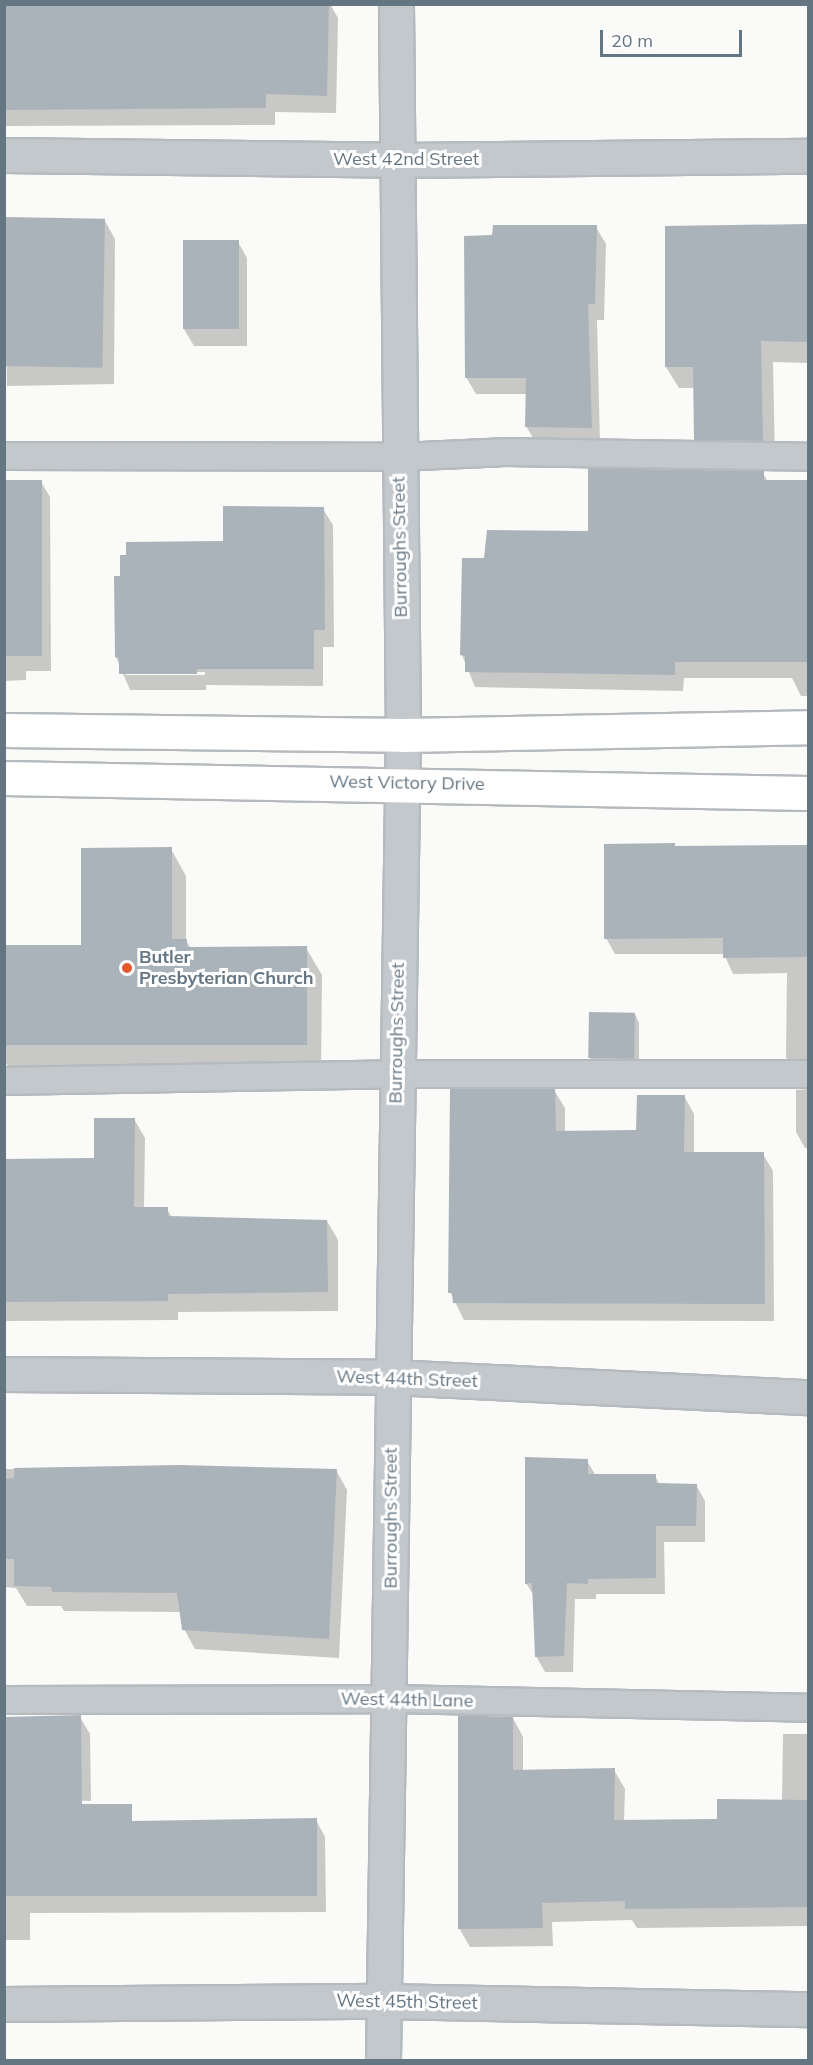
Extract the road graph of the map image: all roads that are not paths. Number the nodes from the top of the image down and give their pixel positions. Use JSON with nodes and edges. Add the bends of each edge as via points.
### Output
{"nodes":[{"id":1,"x":396,"y":4,"type":"edge"},
{"id":2,"x":4,"y":155,"type":"edge"},
{"id":3,"x":808,"y":156,"type":"edge"},
{"id":4,"x":396,"y":160,"type":"junction"},
{"id":5,"x":4,"y":456,"type":"edge"},
{"id":6,"x":808,"y":457,"type":"edge"},
{"id":7,"x":399,"y":458,"type":"junction"},
{"id":8,"x":808,"y":727,"type":"edge"},
{"id":9,"x":4,"y":730,"type":"edge"},
{"id":10,"x":403,"y":735,"type":"junction"},
{"id":11,"x":4,"y":778,"type":"edge"},
{"id":12,"x":401,"y":782,"type":"junction"},
{"id":13,"x":808,"y":793,"type":"edge"},
{"id":14,"x":396,"y":1074,"type":"junction"},
{"id":15,"x":808,"y":1074,"type":"edge"},
{"id":16,"x":4,"y":1081,"type":"edge"},
{"id":17,"x":4,"y":1374,"type":"edge"},
{"id":18,"x":392,"y":1377,"type":"junction"},
{"id":19,"x":808,"y":1397,"type":"edge"},
{"id":20,"x":390,"y":1699,"type":"junction"},
{"id":21,"x":4,"y":1700,"type":"edge"},
{"id":22,"x":808,"y":1708,"type":"edge"},
{"id":23,"x":382,"y":2001,"type":"junction"},
{"id":24,"x":4,"y":2004,"type":"edge"},
{"id":25,"x":808,"y":2009,"type":"edge"},
{"id":26,"x":383,"y":2061,"type":"edge"}],
"edges":[{"from":1,"to":4,"type":"street","name":"Burroughs Street"},
{"from":2,"to":4,"type":"street","name":"West 42nd Street"},
{"from":3,"to":4,"type":"street","name":"West 42nd Street"},
{"from":4,"to":7,"type":"street","name":"Burroughs Street"},
{"from":5,"to":7,"type":"lane"},
{"from":6,"to":7,"type":"lane","via":[[506,452]]},
{"from":7,"to":10,"type":"street","name":"Burroughs Street"},
{"from":8,"to":10,"type":"main road"},
{"from":9,"to":10,"type":"main road"},
{"from":10,"to":12,"type":"street","name":"Burroughs Street"},
{"from":11,"to":12,"type":"main road","name":"West Victory Drive"},
{"from":12,"to":13,"type":"main road","name":"West Victory Drive"},
{"from":12,"to":14,"type":"street","name":"Burroughs Street"},
{"from":14,"to":15,"type":"lane"},
{"from":14,"to":16,"type":"lane"},
{"from":14,"to":18,"type":"street","name":"Burroughs Street"},
{"from":17,"to":18,"type":"street","name":"West 44th Street"},
{"from":18,"to":19,"type":"street","name":"West 44th Street"},
{"from":18,"to":20,"type":"street","name":"Burroughs Street"},
{"from":20,"to":21,"type":"lane","name":"West 44th Lane"},
{"from":20,"to":22,"type":"lane","name":"West 44th Lane"},
{"from":20,"to":23,"type":"street","name":"Burroughs Street"},
{"from":23,"to":24,"type":"street","name":"West 45th Street"},
{"from":23,"to":25,"type":"street","name":"West 45th Street"},
{"from":23,"to":26,"type":"street","name":"Burroughs Street"}]}
